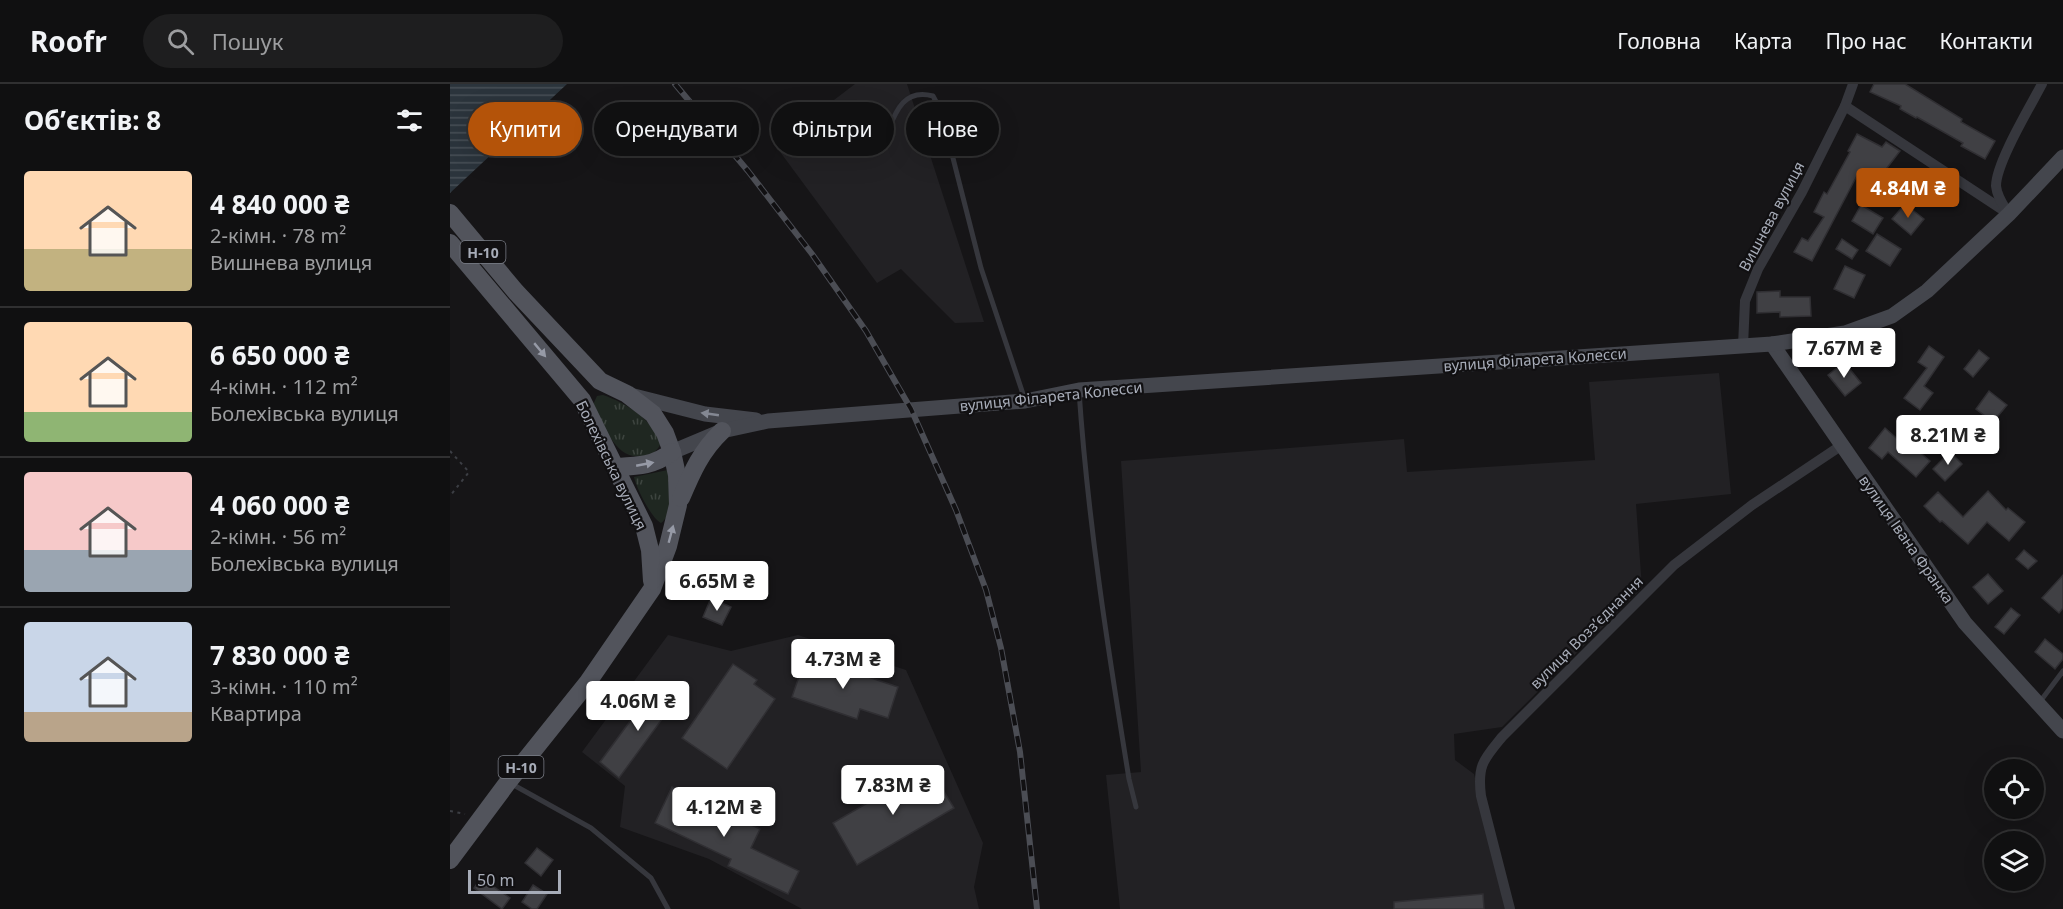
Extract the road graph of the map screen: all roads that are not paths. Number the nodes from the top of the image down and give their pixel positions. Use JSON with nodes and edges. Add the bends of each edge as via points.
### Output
{"nodes":[{"id":1,"x":1853,"y":84,"type":"edge"},
{"id":2,"x":2042,"y":84,"type":"edge"},
{"id":3,"x":1845,"y":106,"type":"junction"},
{"id":4,"x":894,"y":117,"type":"edge"},
{"id":5,"x":2063,"y":157,"type":"edge"},
{"id":6,"x":450,"y":213,"type":"edge"},
{"id":7,"x":2009,"y":214,"type":"junction"},
{"id":8,"x":450,"y":243,"type":"edge"},
{"id":9,"x":1772,"y":344,"type":"junction"},
{"id":10,"x":1743,"y":346,"type":"junction"},
{"id":11,"x":600,"y":381,"type":"junction"},
{"id":12,"x":1079,"y":390,"type":"junction"},
{"id":13,"x":627,"y":394,"type":"junction"},
{"id":14,"x":582,"y":400,"type":"junction"},
{"id":15,"x":1025,"y":401,"type":"junction"},
{"id":16,"x":768,"y":421,"type":"junction"},
{"id":17,"x":722,"y":431,"type":"junction"},
{"id":18,"x":1842,"y":445,"type":"junction"},
{"id":19,"x":672,"y":452,"type":"junction"},
{"id":20,"x":615,"y":467,"type":"junction"},
{"id":21,"x":678,"y":505,"type":"junction"},
{"id":22,"x":652,"y":589,"type":"junction"},
{"id":23,"x":2063,"y":671,"type":"edge"},
{"id":24,"x":2038,"y":704,"type":"junction"},
{"id":25,"x":2061,"y":723,"type":"edge"},
{"id":26,"x":508,"y":782,"type":"junction"},
{"id":27,"x":1136,"y":807,"type":"dead end"},
{"id":28,"x":453,"y":856,"type":"edge"},
{"id":29,"x":668,"y":909,"type":"edge"},
{"id":30,"x":1510,"y":909,"type":"edge"}],
"edges":[{"from":1,"to":3,"type":"street","name":"Вишнева вулиця"},
{"from":2,"to":7,"type":"street","via":[[1998,176],[1997,193]]},
{"from":3,"to":7,"type":"street"},
{"from":3,"to":10,"type":"street","name":"Вишнева вулиця","via":[[1758,269],[1745,301]]},
{"from":4,"to":15,"type":"lane","via":[[899,106],[918,93],[933,96],[941,111],[981,268]]},
{"from":5,"to":7,"type":"main road","name":"вулиця Філарета Колесси"},
{"from":6,"to":11,"type":"main road","name":"Болехівська вулиця","number":"Н-10","via":[[516,292]]},
{"from":7,"to":9,"type":"main road","name":"вулиця Філарета Колесси","via":[[1927,291],[1892,316],[1845,333]]},
{"from":8,"to":14,"type":"main road","name":"Болехівська вулиця","number":"Н-10","one_way":true},
{"from":9,"to":10,"type":"main road","name":"вулиця Філарета Колесси"},
{"from":9,"to":18,"type":"main road","name":"вулиця Івана Франка"},
{"from":10,"to":12,"type":"main road","name":"вулиця Філарета Колесси"},
{"from":11,"to":13,"type":"main road","name":"Болехівська вулиця","number":"Н-10"},
{"from":11,"to":14,"type":"main road","via":[[588,388]]},
{"from":12,"to":15,"type":"main road","name":"вулиця Філарета Колесси"},
{"from":12,"to":27,"type":"lane","via":[[1098,585]]},
{"from":16,"to":13,"type":"main road","one_way":true,"via":[[705,414]]},
{"from":13,"to":19,"type":"main road","name":"Болехівська вулиця","number":"Н-10","via":[[653,414]]},
{"from":14,"to":20,"type":"main road","name":"Болехівська вулиця","number":"Н-10"},
{"from":15,"to":16,"type":"main road","name":"вулиця Філарета Колесси"},
{"from":16,"to":17,"type":"main road"},
{"from":17,"to":19,"type":"main road"},
{"from":17,"to":21,"type":"main road","via":[[699,458]]},
{"from":18,"to":24,"type":"main road","name":"вулиця Івана Франка","via":[[1965,623]]},
{"from":18,"to":30,"type":"street","name":"вулиця Воззʼєднання","via":[[1752,505],[1674,565],[1502,737],[1483,761],[1481,796]]},
{"from":20,"to":19,"type":"main road","one_way":true,"via":[[658,462]]},
{"from":19,"to":21,"type":"main road","name":"Болехівська вулиця","number":"Н-10"},
{"from":20,"to":22,"type":"main road","name":"Болехівська вулиця","number":"Н-10","via":[[644,526]]},
{"from":22,"to":21,"type":"main road","name":"Болехівська вулиця","number":"Н-10","one_way":true},
{"from":22,"to":26,"type":"main road","name":"Болехівська вулиця","number":"Н-10","via":[[588,682]]},
{"from":23,"to":24,"type":"lane"},
{"from":24,"to":25,"type":"main road","name":"вулиця Івана Франка"},
{"from":26,"to":28,"type":"main road","name":"Болехівська вулиця","number":"Н-10"},
{"from":26,"to":29,"type":"lane","via":[[591,828],[651,878]]}]}
